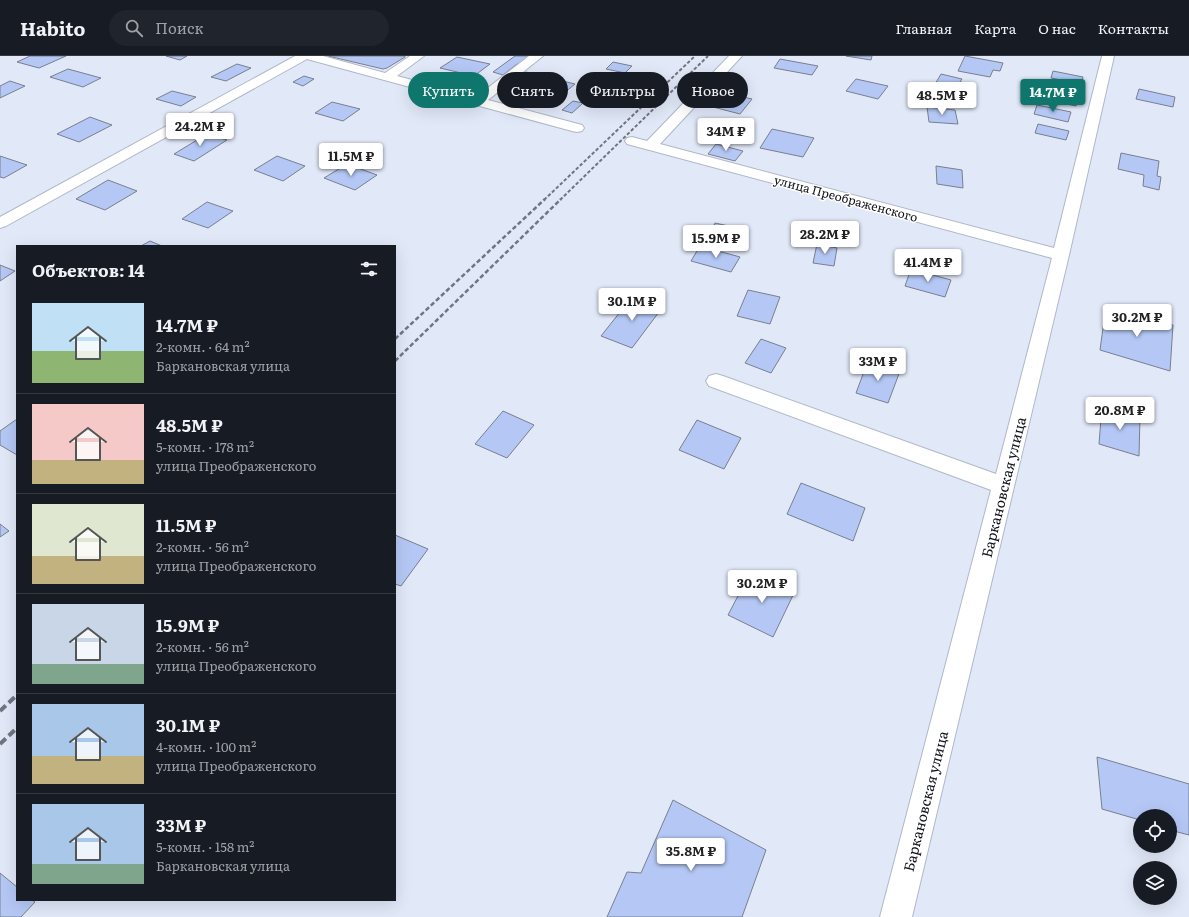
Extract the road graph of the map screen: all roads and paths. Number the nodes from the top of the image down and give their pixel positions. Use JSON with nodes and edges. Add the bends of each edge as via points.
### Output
{"nodes":[{"id":1,"x":304,"y":56,"type":"edge"},
{"id":2,"x":309,"y":56,"type":"edge"},
{"id":3,"x":418,"y":56,"type":"edge"},
{"id":4,"x":537,"y":56,"type":"edge"},
{"id":5,"x":736,"y":56,"type":"edge"},
{"id":6,"x":1108,"y":56,"type":"edge"},
{"id":7,"x":387,"y":77,"type":"junction"},
{"id":8,"x":408,"y":82,"type":"edge"},
{"id":9,"x":489,"y":93,"type":"edge"},
{"id":10,"x":489,"y":104,"type":"edge"},
{"id":11,"x":577,"y":128,"type":"dead end"},
{"id":12,"x":632,"y":141,"type":"dead end"},
{"id":13,"x":650,"y":146,"type":"junction"},
{"id":14,"x":0,"y":223,"type":"edge"},
{"id":15,"x":1061,"y":256,"type":"junction"},
{"id":16,"x":716,"y":381,"type":"dead end"},
{"id":17,"x":1004,"y":486,"type":"junction"},
{"id":18,"x":896,"y":917,"type":"edge"}],
"edges":[{"from":1,"to":14,"type":"street"},
{"from":2,"to":7,"type":"street"},
{"from":3,"to":7,"type":"street"},
{"from":4,"to":9,"type":"street"},
{"from":5,"to":13,"type":"street"},
{"from":6,"to":15,"type":"street","name":"Баркановская улица"},
{"from":7,"to":8,"type":"street"},
{"from":10,"to":11,"type":"street"},
{"from":12,"to":13,"type":"street","name":"улица Преображенского"},
{"from":13,"to":15,"type":"street","name":"улица Преображенского"},
{"from":15,"to":17,"type":"street","name":"Баркановская улица"},
{"from":16,"to":17,"type":"street"},
{"from":17,"to":18,"type":"street","name":"Баркановская улица"}]}
